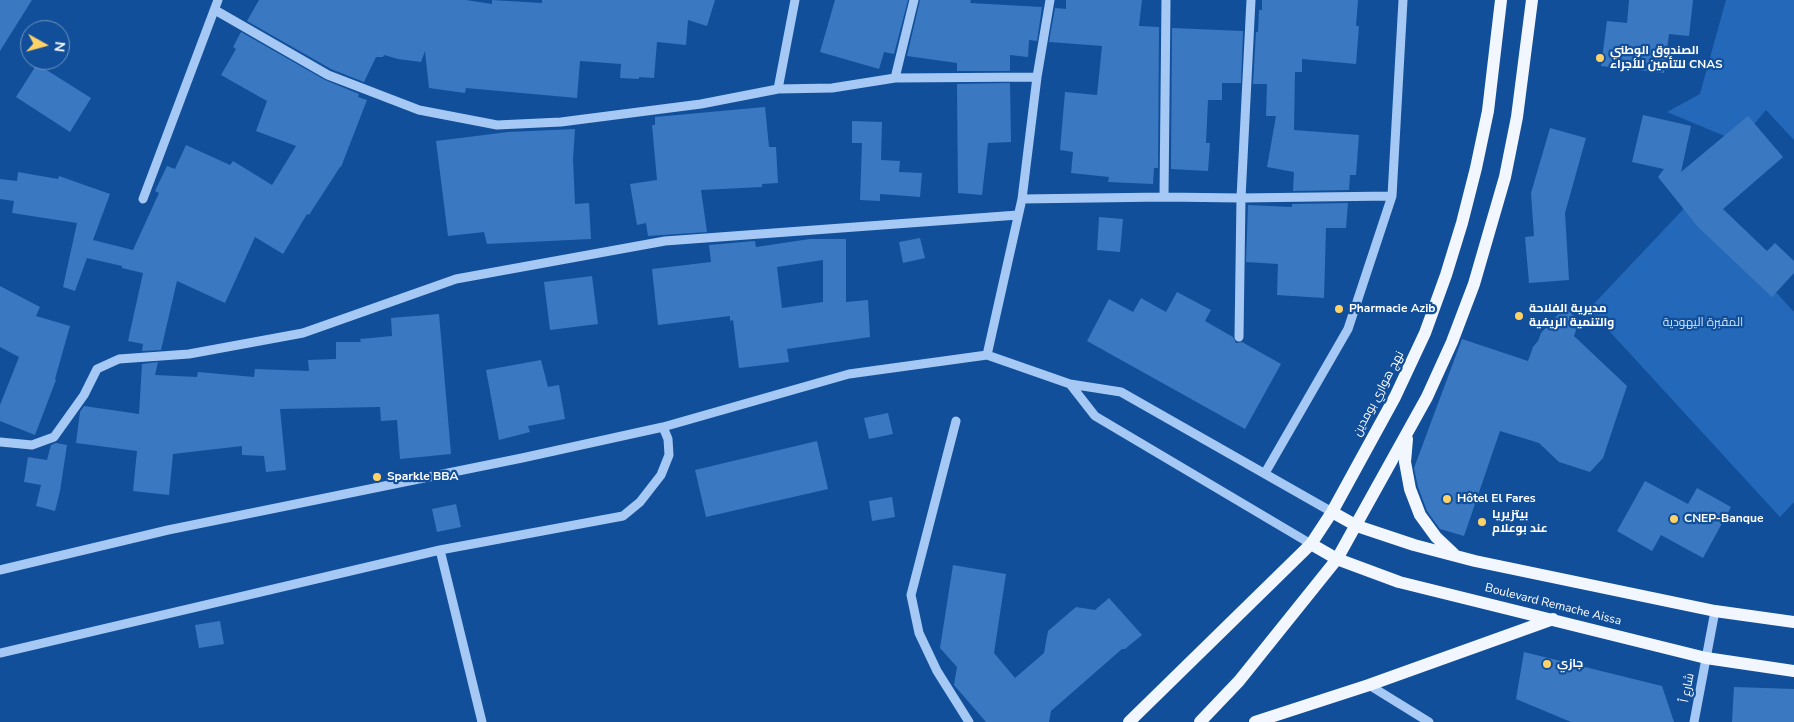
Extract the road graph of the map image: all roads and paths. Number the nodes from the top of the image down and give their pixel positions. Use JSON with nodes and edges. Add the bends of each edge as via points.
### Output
{"nodes":[{"id":1,"x":218,"y":0,"type":"edge"},
{"id":2,"x":795,"y":0,"type":"edge"},
{"id":3,"x":914,"y":0,"type":"edge"},
{"id":4,"x":1050,"y":0,"type":"edge"},
{"id":5,"x":1166,"y":0,"type":"edge"},
{"id":6,"x":1251,"y":0,"type":"edge"},
{"id":7,"x":1403,"y":0,"type":"edge"},
{"id":8,"x":1501,"y":0,"type":"edge"},
{"id":9,"x":1532,"y":0,"type":"edge"},
{"id":10,"x":216,"y":10,"type":"junction"},
{"id":11,"x":1038,"y":76,"type":"junction"},
{"id":12,"x":895,"y":78,"type":"junction"},
{"id":13,"x":778,"y":89,"type":"junction"},
{"id":14,"x":1392,"y":196,"type":"junction"},
{"id":15,"x":1164,"y":197,"type":"junction"},
{"id":16,"x":1242,"y":198,"type":"junction"},
{"id":17,"x":143,"y":199,"type":"dead end"},
{"id":18,"x":1022,"y":199,"type":"junction"},
{"id":19,"x":1018,"y":215,"type":"junction"},
{"id":20,"x":1239,"y":337,"type":"dead end"},
{"id":21,"x":987,"y":355,"type":"junction"},
{"id":22,"x":1070,"y":384,"type":"junction"},
{"id":23,"x":956,"y":421,"type":"dead end"},
{"id":24,"x":663,"y":427,"type":"junction"},
{"id":25,"x":1407,"y":434,"type":"junction"},
{"id":26,"x":0,"y":442,"type":"edge"},
{"id":27,"x":1265,"y":473,"type":"junction"},
{"id":28,"x":1332,"y":512,"type":"junction"},
{"id":29,"x":1357,"y":526,"type":"junction"},
{"id":30,"x":1311,"y":544,"type":"junction"},
{"id":31,"x":440,"y":550,"type":"junction"},
{"id":32,"x":1456,"y":556,"type":"junction"},
{"id":33,"x":1337,"y":559,"type":"junction"},
{"id":34,"x":0,"y":570,"type":"edge"},
{"id":35,"x":1715,"y":611,"type":"junction"},
{"id":36,"x":1553,"y":619,"type":"junction"},
{"id":37,"x":1794,"y":622,"type":"edge"},
{"id":38,"x":0,"y":653,"type":"edge"},
{"id":39,"x":1706,"y":658,"type":"junction"},
{"id":40,"x":1794,"y":671,"type":"edge"},
{"id":41,"x":1369,"y":685,"type":"junction"},
{"id":42,"x":482,"y":722,"type":"edge"},
{"id":43,"x":969,"y":722,"type":"edge"},
{"id":44,"x":1129,"y":722,"type":"edge"},
{"id":45,"x":1200,"y":722,"type":"edge"},
{"id":46,"x":1255,"y":722,"type":"edge"},
{"id":47,"x":1429,"y":722,"type":"edge"},
{"id":48,"x":1694,"y":722,"type":"edge"}],
"edges":[{"from":1,"to":10,"type":"street"},
{"from":2,"to":13,"type":"street"},
{"from":3,"to":12,"type":"street"},
{"from":4,"to":11,"type":"street"},
{"from":5,"to":15,"type":"street"},
{"from":6,"to":16,"type":"street"},
{"from":7,"to":14,"type":"street"},
{"from":8,"to":28,"type":"main road","name":"نهج هواري بومدين","via":[[1486,120],[1446,275],[1425,333],[1395,397]]},
{"from":9,"to":25,"type":"main road","via":[[1517,117],[1505,177],[1474,284],[1452,342]]},
{"from":10,"to":13,"type":"street","via":[[328,75],[419,110],[497,125],[561,122],[701,104]]},
{"from":10,"to":17,"type":"street"},
{"from":11,"to":12,"type":"street"},
{"from":11,"to":18,"type":"street"},
{"from":12,"to":13,"type":"street","via":[[832,88]]},
{"from":14,"to":16,"type":"street"},
{"from":14,"to":27,"type":"street","via":[[1348,329]]},
{"from":15,"to":16,"type":"street"},
{"from":15,"to":18,"type":"street"},
{"from":16,"to":20,"type":"street"},
{"from":18,"to":19,"type":"street"},
{"from":19,"to":21,"type":"street"},
{"from":19,"to":26,"type":"street","via":[[665,241],[456,279],[303,333],[189,354],[119,359],[97,369],[84,395],[54,437],[32,445]]},
{"from":21,"to":22,"type":"street"},
{"from":21,"to":24,"type":"street","via":[[849,374]]},
{"from":22,"to":27,"type":"street","via":[[1121,392]]},
{"from":22,"to":30,"type":"street","via":[[1095,416]]},
{"from":23,"to":43,"type":"street","via":[[911,595],[919,633],[937,671]]},
{"from":24,"to":31,"type":"street","via":[[668,439],[668,455],[661,475],[640,502],[623,516]]},
{"from":24,"to":34,"type":"street","via":[[168,530]]},
{"from":25,"to":29,"type":"main road"},
{"from":25,"to":32,"type":"main road","via":[[1405,462],[1410,489],[1420,515]]},
{"from":27,"to":28,"type":"street"},
{"from":28,"to":29,"type":"main road","name":"Boulevard Remache Aissa"},
{"from":28,"to":30,"type":"main road","name":"نهج هواري بومدين"},
{"from":29,"to":32,"type":"main road","name":"Boulevard Remache Aissa"},
{"from":29,"to":33,"type":"main road"},
{"from":30,"to":33,"type":"main road","name":"Boulevard Remache Aissa"},
{"from":30,"to":44,"type":"main road","name":"نهج هواري بومدين"},
{"from":31,"to":38,"type":"street"},
{"from":31,"to":42,"type":"street"},
{"from":32,"to":35,"type":"main road","name":"Boulevard Remache Aissa"},
{"from":33,"to":36,"type":"main road","name":"Boulevard Remache Aissa","via":[[1399,582]]},
{"from":33,"to":45,"type":"main road","via":[[1239,681]]},
{"from":35,"to":37,"type":"main road","name":"Boulevard Remache Aissa"},
{"from":35,"to":39,"type":"street","name":"شارع أ"},
{"from":36,"to":39,"type":"main road","name":"Boulevard Remache Aissa"},
{"from":36,"to":41,"type":"main road"},
{"from":39,"to":40,"type":"main road","name":"Boulevard Remache Aissa"},
{"from":39,"to":48,"type":"street","name":"شارع أ"},
{"from":41,"to":46,"type":"main road"},
{"from":41,"to":47,"type":"street"}]}
